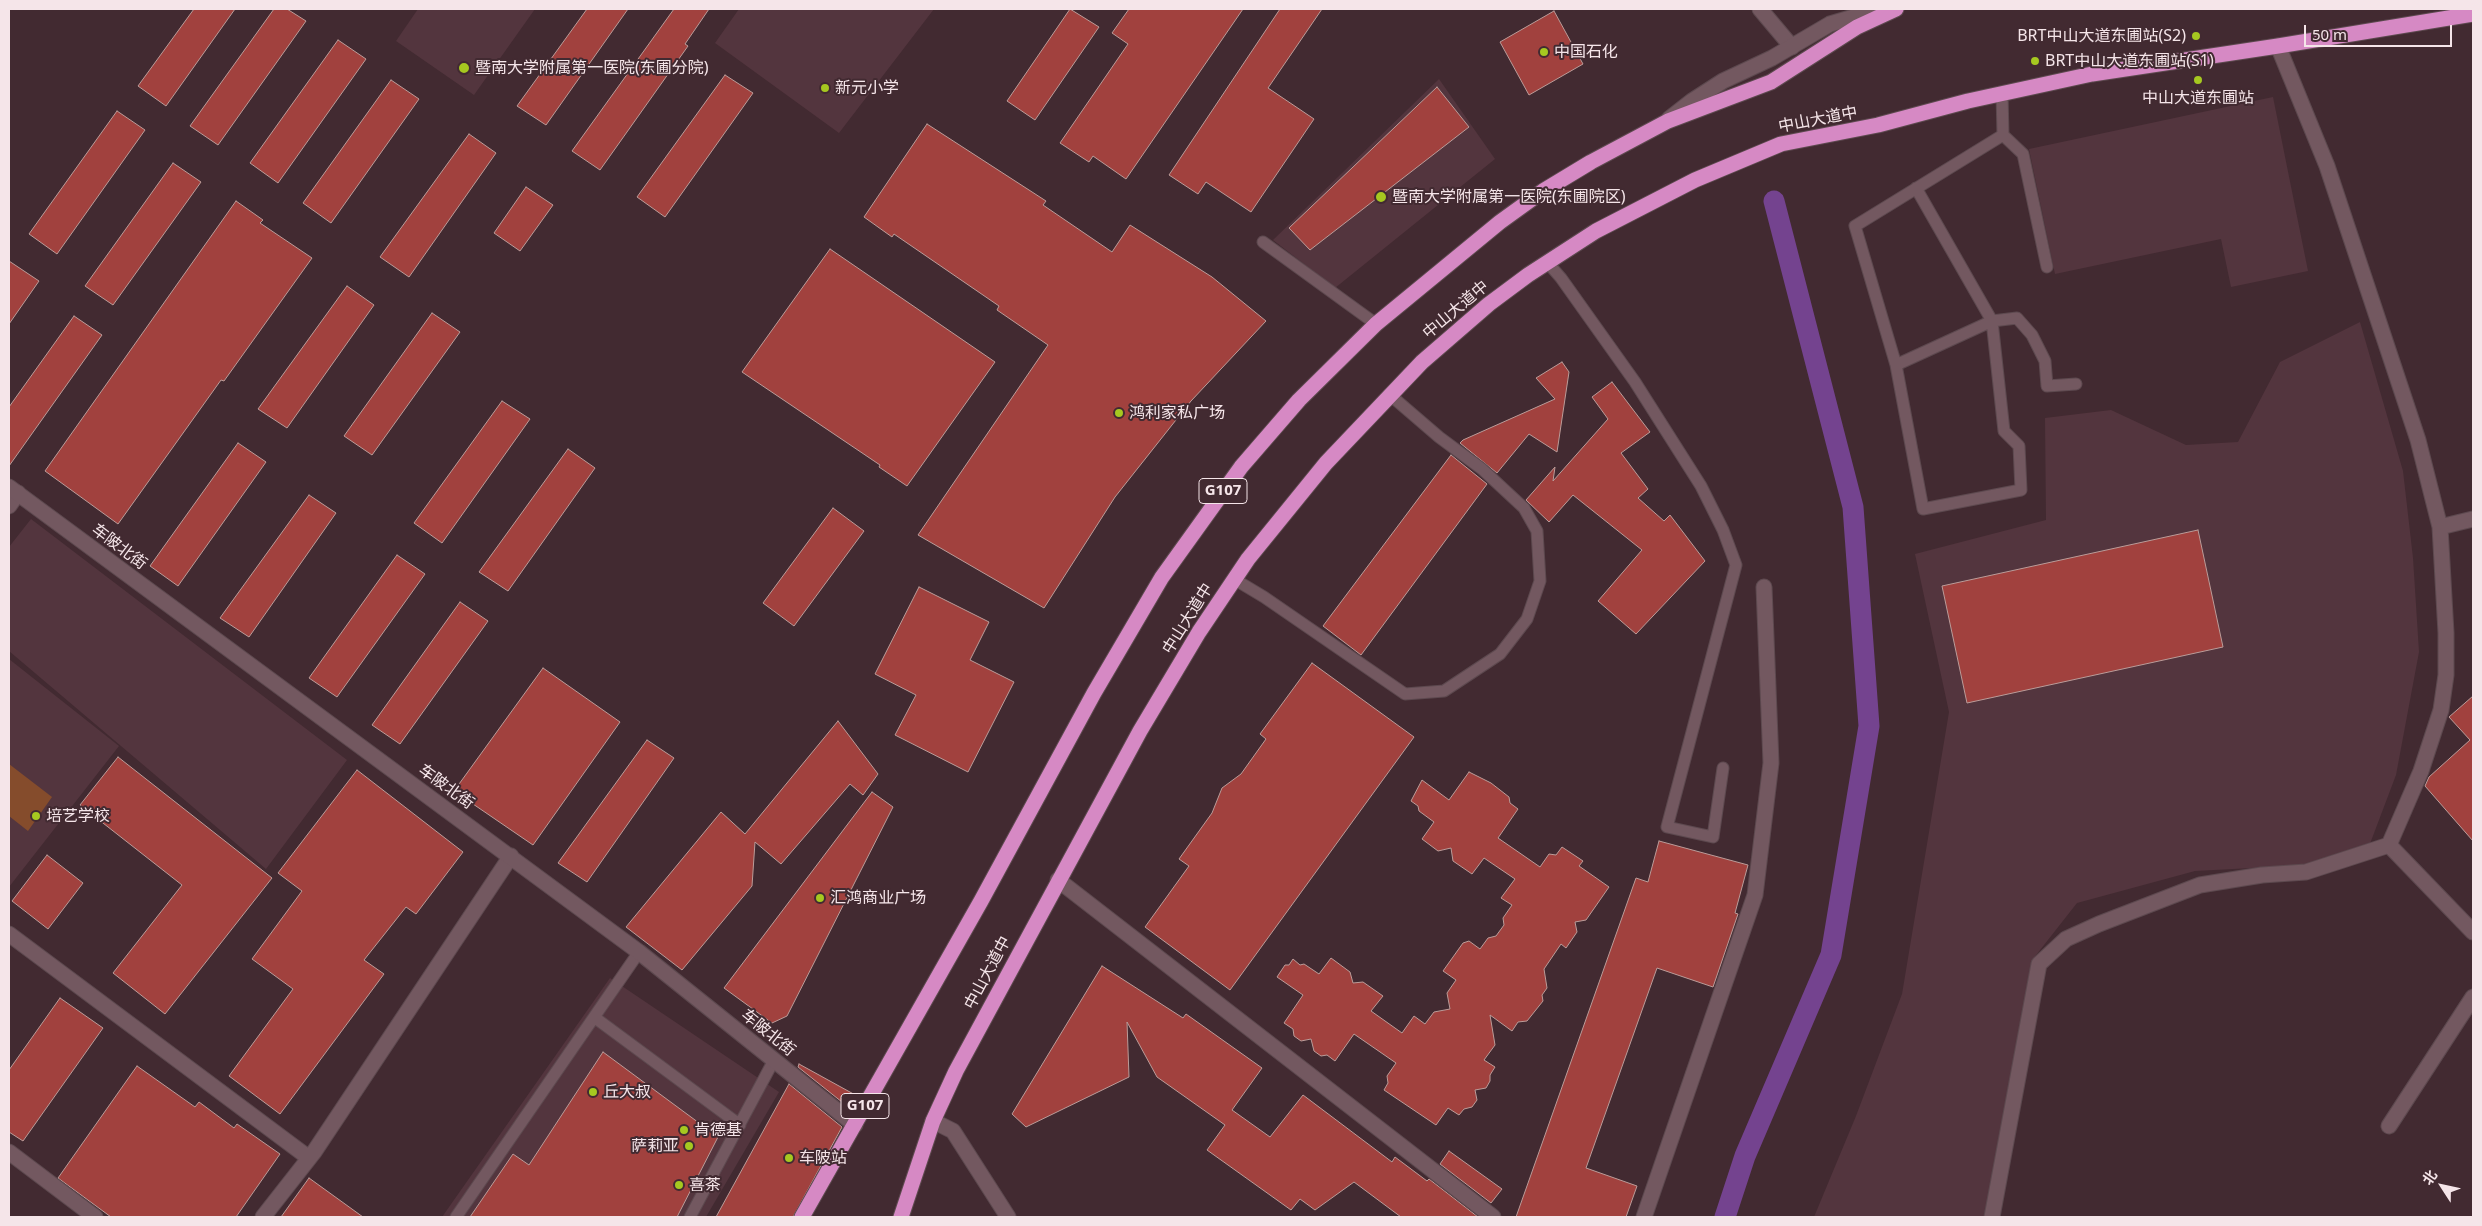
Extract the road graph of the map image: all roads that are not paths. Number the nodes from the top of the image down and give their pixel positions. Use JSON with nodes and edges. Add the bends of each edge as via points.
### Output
{"nodes":[{"id":1,"x":1760,"y":9,"type":"edge"},
{"id":2,"x":1881,"y":9,"type":"edge"},
{"id":3,"x":1896,"y":9,"type":"edge"},
{"id":4,"x":2473,"y":14,"type":"edge"},
{"id":5,"x":2278,"y":46,"type":"junction"},
{"id":6,"x":1792,"y":47,"type":"junction"},
{"id":7,"x":2002,"y":93,"type":"junction"},
{"id":8,"x":1668,"y":121,"type":"junction"},
{"id":9,"x":2002,"y":135,"type":"junction"},
{"id":10,"x":1916,"y":188,"type":"junction"},
{"id":11,"x":1263,"y":242,"type":"dead end"},
{"id":12,"x":1547,"y":262,"type":"junction"},
{"id":13,"x":2047,"y":267,"type":"dead end"},
{"id":14,"x":1992,"y":321,"type":"junction"},
{"id":15,"x":1376,"y":324,"type":"junction"},
{"id":16,"x":1896,"y":365,"type":"junction"},
{"id":17,"x":2076,"y":384,"type":"dead end"},
{"id":18,"x":1389,"y":394,"type":"junction"},
{"id":19,"x":13,"y":490,"type":"edge"},
{"id":20,"x":9,"y":506,"type":"edge"},
{"id":21,"x":2473,"y":519,"type":"edge"},
{"id":22,"x":2440,"y":527,"type":"junction"},
{"id":23,"x":1234,"y":579,"type":"junction"},
{"id":24,"x":1764,"y":587,"type":"dead end"},
{"id":25,"x":1723,"y":768,"type":"dead end"},
{"id":26,"x":2389,"y":845,"type":"junction"},
{"id":27,"x":511,"y":856,"type":"junction"},
{"id":28,"x":1058,"y":880,"type":"junction"},
{"id":29,"x":2473,"y":932,"type":"edge"},
{"id":30,"x":9,"y":934,"type":"edge"},
{"id":31,"x":639,"y":952,"type":"junction"},
{"id":32,"x":2473,"y":997,"type":"edge"},
{"id":33,"x":594,"y":1017,"type":"junction"},
{"id":34,"x":774,"y":1060,"type":"junction"},
{"id":35,"x":933,"y":1121,"type":"junction"},
{"id":36,"x":855,"y":1124,"type":"junction"},
{"id":37,"x":740,"y":1125,"type":"junction"},
{"id":38,"x":2389,"y":1126,"type":"dead end"},
{"id":39,"x":9,"y":1152,"type":"edge"},
{"id":40,"x":309,"y":1158,"type":"junction"},
{"id":41,"x":95,"y":1217,"type":"edge"},
{"id":42,"x":263,"y":1217,"type":"edge"},
{"id":43,"x":456,"y":1217,"type":"edge"},
{"id":44,"x":690,"y":1217,"type":"edge"},
{"id":45,"x":802,"y":1217,"type":"edge"},
{"id":46,"x":900,"y":1217,"type":"edge"},
{"id":47,"x":1008,"y":1217,"type":"edge"},
{"id":48,"x":1493,"y":1217,"type":"edge"},
{"id":49,"x":1644,"y":1217,"type":"edge"},
{"id":50,"x":1992,"y":1217,"type":"edge"}],
"edges":[{"from":1,"to":6,"type":"street"},
{"from":2,"to":6,"type":"street","via":[[1830,24]]},
{"from":3,"to":8,"type":"highway","via":[[1858,27],[1771,82]]},
{"from":4,"to":5,"type":"highway","name":"中山大道中"},
{"from":5,"to":7,"type":"highway","name":"中山大道中","via":[[2092,74]]},
{"from":5,"to":22,"type":"street","via":[[2327,166],[2418,440]]},
{"from":6,"to":8,"type":"street","via":[[1723,81]]},
{"from":7,"to":9,"type":"lane"},
{"from":7,"to":12,"type":"highway","name":"中山大道中","via":[[1878,125],[1781,144],[1686,184],[1596,231]]},
{"from":8,"to":15,"type":"highway","number":"G107","via":[[1543,192],[1500,222]]},
{"from":9,"to":10,"type":"lane"},
{"from":9,"to":13,"type":"lane","via":[[2023,154]]},
{"from":10,"to":14,"type":"lane"},
{"from":10,"to":16,"type":"lane","via":[[1855,226]]},
{"from":11,"to":15,"type":"lane"},
{"from":12,"to":18,"type":"highway","name":"中山大道中","via":[[1454,333]]},
{"from":12,"to":25,"type":"lane","via":[[1635,382],[1701,486],[1723,530],[1736,566],[1667,827],[1713,837]]},
{"from":14,"to":16,"type":"lane"},
{"from":14,"to":16,"type":"lane","via":[[2004,431],[2019,446],[2021,490],[1923,509]]},
{"from":14,"to":17,"type":"lane","via":[[2018,318],[2032,335],[2045,361],[2047,386]]},
{"from":15,"to":36,"type":"highway","number":"G107","via":[[1299,400],[1252,453],[1162,578],[1047,776],[981,901]]},
{"from":18,"to":23,"type":"highway","name":"中山大道中","via":[[1304,488]]},
{"from":18,"to":23,"type":"lane","via":[[1438,437],[1489,475],[1524,508],[1537,531],[1540,581],[1527,619],[1500,654],[1444,691],[1405,694]]},
{"from":19,"to":20,"type":"street"},
{"from":19,"to":27,"type":"street","name":"车陂北街"},
{"from":21,"to":22,"type":"street"},
{"from":22,"to":26,"type":"street","via":[[2446,633],[2446,675],[2441,710],[2421,771]]},
{"from":23,"to":28,"type":"highway","name":"中山大道中","via":[[1157,701]]},
{"from":24,"to":49,"type":"street","via":[[1771,763],[1755,895]]},
{"from":26,"to":29,"type":"street"},
{"from":26,"to":50,"type":"street","via":[[2306,872],[2200,885],[2099,924],[2059,945],[2039,964]]},
{"from":27,"to":31,"type":"street","name":"车陂北街"},
{"from":27,"to":40,"type":"street"},
{"from":28,"to":35,"type":"highway","name":"中山大道中","via":[[956,1071]]},
{"from":28,"to":48,"type":"street"},
{"from":30,"to":40,"type":"street"},
{"from":31,"to":33,"type":"lane"},
{"from":31,"to":34,"type":"street","name":"车陂北街"},
{"from":32,"to":38,"type":"street"},
{"from":33,"to":37,"type":"lane"},
{"from":33,"to":43,"type":"lane"},
{"from":34,"to":36,"type":"street","name":"车陂北街"},
{"from":34,"to":37,"type":"lane"},
{"from":35,"to":46,"type":"highway","name":"中山大道中"},
{"from":35,"to":47,"type":"street","via":[[954,1132]]},
{"from":36,"to":45,"type":"highway","number":"G107"},
{"from":37,"to":44,"type":"lane"},
{"from":39,"to":41,"type":"street"},
{"from":40,"to":42,"type":"street"}]}
